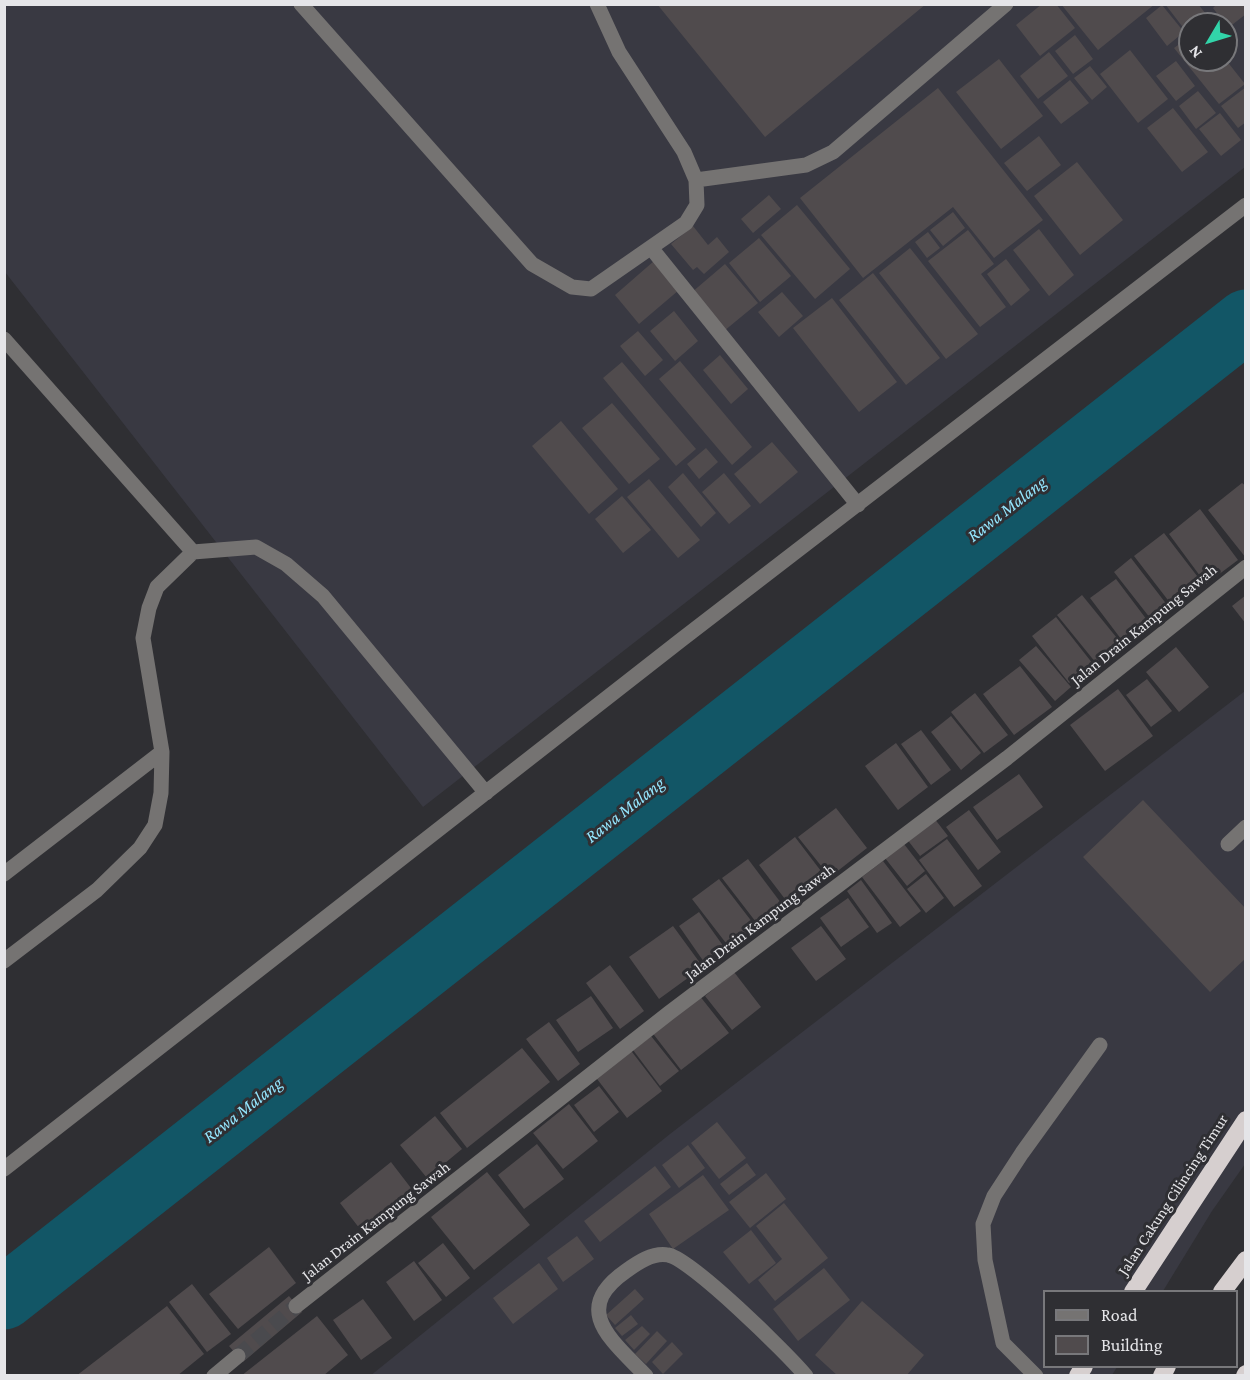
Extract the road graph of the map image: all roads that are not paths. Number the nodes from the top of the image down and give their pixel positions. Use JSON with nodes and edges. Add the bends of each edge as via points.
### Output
{"nodes":[{"id":1,"x":301,"y":4,"type":"edge"},
{"id":2,"x":597,"y":4,"type":"edge"},
{"id":3,"x":1006,"y":4,"type":"edge"},
{"id":4,"x":696,"y":180,"type":"junction"},
{"id":5,"x":1245,"y":205,"type":"edge"},
{"id":6,"x":652,"y":249,"type":"junction"},
{"id":7,"x":4,"y":339,"type":"edge"},
{"id":8,"x":858,"y":505,"type":"junction"},
{"id":9,"x":193,"y":552,"type":"junction"},
{"id":10,"x":1245,"y":567,"type":"edge"},
{"id":11,"x":162,"y":752,"type":"junction"},
{"id":12,"x":486,"y":794,"type":"junction"},
{"id":13,"x":1245,"y":827,"type":"edge"},
{"id":14,"x":1228,"y":844,"type":"dead end"},
{"id":15,"x":4,"y":874,"type":"edge"},
{"id":16,"x":4,"y":961,"type":"edge"},
{"id":17,"x":1100,"y":1045,"type":"dead end"},
{"id":18,"x":1245,"y":1120,"type":"edge"},
{"id":19,"x":4,"y":1169,"type":"edge"},
{"id":20,"x":1245,"y":1260,"type":"edge"},
{"id":21,"x":1134,"y":1290,"type":"edge"},
{"id":22,"x":1223,"y":1290,"type":"edge"},
{"id":23,"x":296,"y":1306,"type":"tunnel mouth"},
{"id":24,"x":238,"y":1356,"type":"tunnel mouth"},
{"id":25,"x":798,"y":1373,"type":"edge"},
{"id":26,"x":214,"y":1376,"type":"edge"},
{"id":27,"x":646,"y":1376,"type":"edge"},
{"id":28,"x":1036,"y":1376,"type":"edge"}],
"edges":[{"from":1,"to":6,"type":"street","via":[[532,264],[572,287],[591,289]]},
{"from":2,"to":4,"type":"street","via":[[619,52],[684,152]]},
{"from":3,"to":4,"type":"street","via":[[833,152],[806,165]]},
{"from":4,"to":6,"type":"street","via":[[697,205],[686,223]]},
{"from":5,"to":8,"type":"street"},
{"from":6,"to":8,"type":"street"},
{"from":7,"to":9,"type":"street"},
{"from":8,"to":12,"type":"street"},
{"from":9,"to":11,"type":"street","via":[[158,586],[145,622],[148,682]]},
{"from":9,"to":12,"type":"street","via":[[256,547],[286,564],[323,596]]},
{"from":10,"to":23,"type":"street","name":"Jalan Drain Kampung Sawah","via":[[1006,758],[669,1013]]},
{"from":11,"to":15,"type":"street"},
{"from":11,"to":16,"type":"street","via":[[155,825],[140,848],[97,890]]},
{"from":12,"to":19,"type":"street"},
{"from":13,"to":14,"type":"street"},
{"from":17,"to":28,"type":"street","via":[[1022,1153],[994,1196],[983,1224],[985,1260],[1003,1343]]},
{"from":18,"to":21,"type":"highway","name":"Jalan Cakung Cilincing Timur"},
{"from":20,"to":22,"type":"highway"},
{"from":24,"to":26,"type":"street"},
{"from":25,"to":27,"type":"street","via":[[717,1290],[686,1264],[668,1255],[648,1258],[618,1276],[600,1295],[598,1305],[598,1318],[607,1335]]}]}
